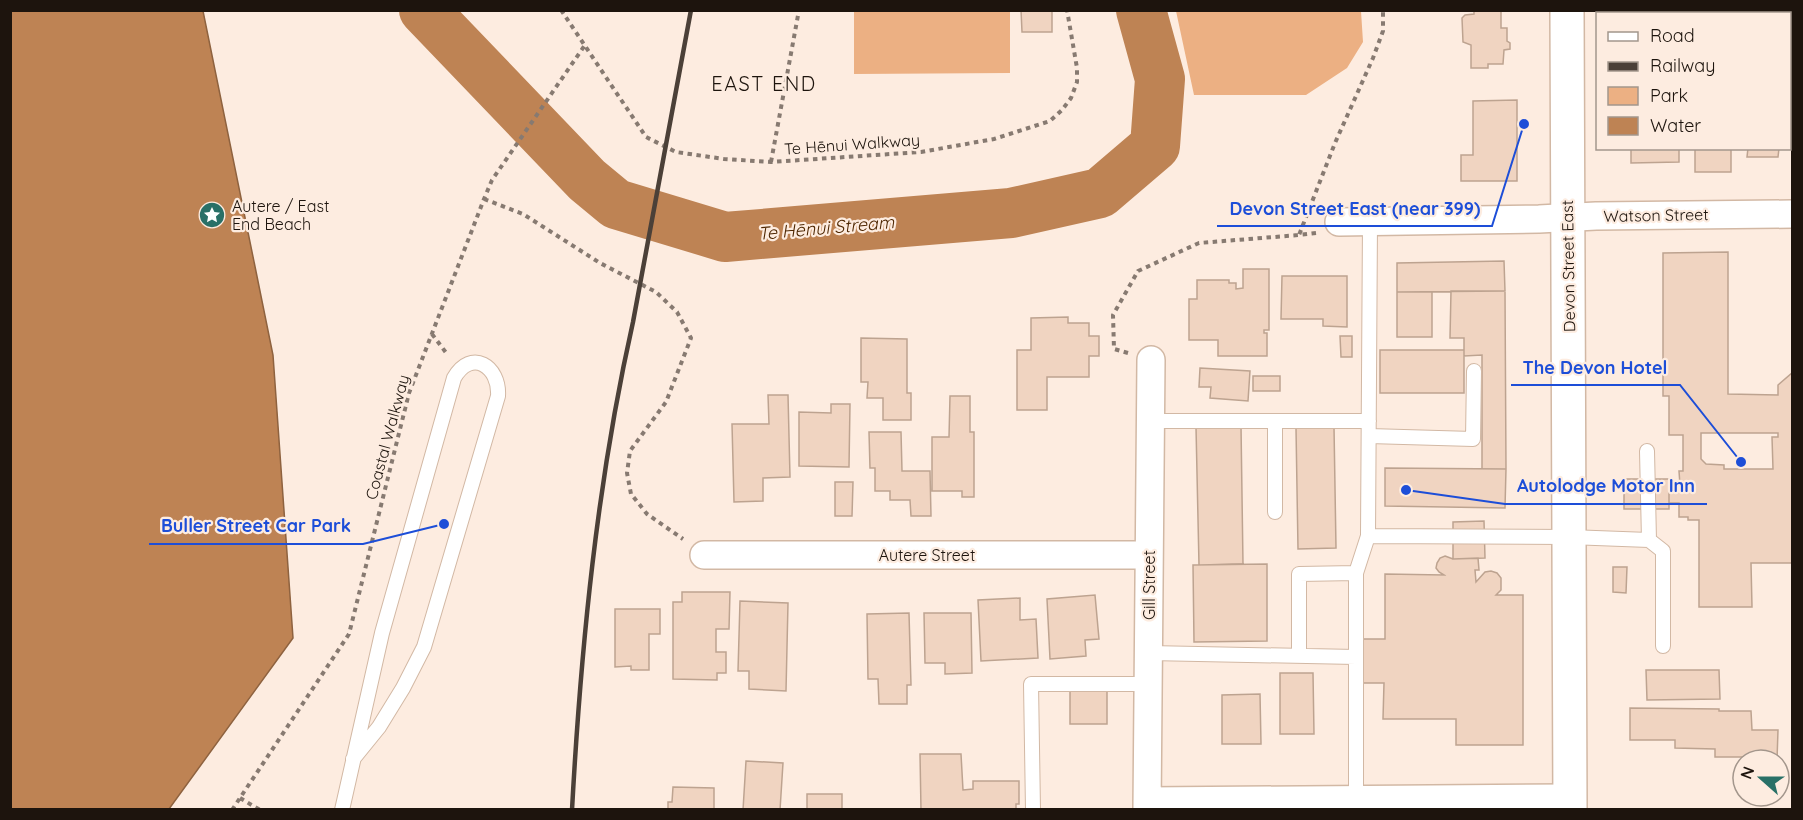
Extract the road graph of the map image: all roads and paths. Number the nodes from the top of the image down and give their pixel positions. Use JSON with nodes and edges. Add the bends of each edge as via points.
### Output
{"nodes":[{"id":1,"x":561,"y":10,"type":"edge"},
{"id":2,"x":799,"y":10,"type":"edge"},
{"id":3,"x":1067,"y":10,"type":"edge"},
{"id":4,"x":1383,"y":10,"type":"edge"},
{"id":5,"x":1567,"y":10,"type":"edge"},
{"id":6,"x":585,"y":45,"type":"junction"},
{"id":7,"x":771,"y":162,"type":"junction"},
{"id":8,"x":484,"y":199,"type":"junction"},
{"id":9,"x":1792,"y":214,"type":"edge"},
{"id":10,"x":1567,"y":217,"type":"junction"},
{"id":11,"x":1339,"y":222,"type":"joint"},
{"id":12,"x":1370,"y":222,"type":"junction"},
{"id":13,"x":1299,"y":235,"type":"junction"},
{"id":14,"x":432,"y":334,"type":"junction"},
{"id":15,"x":1151,"y":360,"type":"joint"},
{"id":16,"x":459,"y":368,"type":"junction"},
{"id":17,"x":1474,"y":371,"type":"dead end"},
{"id":18,"x":1151,"y":421,"type":"junction"},
{"id":19,"x":1275,"y":421,"type":"junction"},
{"id":20,"x":1369,"y":422,"type":"junction"},
{"id":21,"x":1369,"y":436,"type":"junction"},
{"id":22,"x":1647,"y":451,"type":"dead end"},
{"id":23,"x":1275,"y":512,"type":"dead end"},
{"id":24,"x":1368,"y":536,"type":"junction"},
{"id":25,"x":1569,"y":537,"type":"junction"},
{"id":26,"x":1648,"y":540,"type":"junction"},
{"id":27,"x":704,"y":555,"type":"joint"},
{"id":28,"x":1149,"y":555,"type":"junction"},
{"id":29,"x":1356,"y":573,"type":"junction"},
{"id":30,"x":1663,"y":646,"type":"dead end"},
{"id":31,"x":1149,"y":653,"type":"junction"},
{"id":32,"x":1299,"y":656,"type":"junction"},
{"id":33,"x":1356,"y":657,"type":"junction"},
{"id":34,"x":1149,"y":684,"type":"junction"},
{"id":35,"x":353,"y":759,"type":"junction"},
{"id":36,"x":240,"y":798,"type":"junction"},
{"id":37,"x":1356,"y":799,"type":"junction"},
{"id":38,"x":1570,"y":804,"type":"edge"},
{"id":39,"x":1147,"y":805,"type":"edge"},
{"id":40,"x":232,"y":810,"type":"edge"},
{"id":41,"x":260,"y":810,"type":"edge"},
{"id":42,"x":342,"y":810,"type":"edge"},
{"id":43,"x":1033,"y":810,"type":"edge"}],
"edges":[{"from":1,"to":6,"type":"path"},
{"from":2,"to":7,"type":"path"},
{"from":3,"to":7,"type":"path","name":"Te Hēnui Walkway","via":[[1077,82],[1071,98],[1050,121],[994,139],[921,152]]},
{"from":4,"to":13,"type":"path","via":[[1383,31],[1373,58]]},
{"from":5,"to":10,"type":"main road","name":"Devon Street East"},
{"from":6,"to":7,"type":"path","name":"Te Hēnui Walkway","via":[[646,137],[676,152]]},
{"from":6,"to":8,"type":"path","name":"Coastal Walkway","via":[[492,180]]},
{"from":8,"to":14,"type":"path","name":"Coastal Walkway"},
{"from":8,"to":27,"type":"path","via":[[523,214],[600,263],[656,292],[677,312],[691,338],[666,402],[630,451],[627,473],[631,494],[647,514]]},
{"from":9,"to":10,"type":"street","name":"Watson Street"},
{"from":10,"to":12,"type":"street","name":"Watson Street"},
{"from":10,"to":25,"type":"main road","name":"Devon Street East"},
{"from":11,"to":12,"type":"street","name":"Watson Street"},
{"from":11,"to":13,"type":"path","via":[[1330,232]]},
{"from":12,"to":20,"type":"lane"},
{"from":13,"to":15,"type":"path","via":[[1199,243],[1138,272],[1113,315],[1114,349]]},
{"from":14,"to":16,"type":"path"},
{"from":14,"to":36,"type":"path","name":"Coastal Walkway","via":[[409,393],[350,634]]},
{"from":15,"to":18,"type":"street","name":"Gill Street"},
{"from":16,"to":35,"type":"lane","via":[[382,633]]},
{"from":16,"to":35,"type":"lane","via":[[469,363],[488,366],[499,384],[498,396],[424,647],[379,726]]},
{"from":17,"to":21,"type":"lane","via":[[1473,439]]},
{"from":18,"to":19,"type":"lane"},
{"from":18,"to":28,"type":"street","name":"Gill Street"},
{"from":19,"to":20,"type":"lane"},
{"from":19,"to":23,"type":"lane"},
{"from":20,"to":21,"type":"lane"},
{"from":21,"to":24,"type":"lane"},
{"from":22,"to":26,"type":"lane"},
{"from":24,"to":25,"type":"lane"},
{"from":24,"to":29,"type":"lane"},
{"from":25,"to":26,"type":"lane"},
{"from":25,"to":38,"type":"main road","name":"Devon Street East"},
{"from":26,"to":30,"type":"lane","via":[[1663,551]]},
{"from":27,"to":28,"type":"street","name":"Autere Street"},
{"from":28,"to":31,"type":"street","name":"Gill Street"},
{"from":29,"to":32,"type":"lane","via":[[1299,574]]},
{"from":29,"to":33,"type":"lane"},
{"from":31,"to":32,"type":"lane"},
{"from":31,"to":34,"type":"street","name":"Gill Street"},
{"from":32,"to":33,"type":"lane"},
{"from":33,"to":37,"type":"lane"},
{"from":34,"to":39,"type":"street","name":"Gill Street"},
{"from":34,"to":43,"type":"lane","via":[[1031,684]]},
{"from":35,"to":42,"type":"lane"},
{"from":36,"to":40,"type":"path","name":"Coastal Walkway"},
{"from":36,"to":41,"type":"path"},
{"from":37,"to":38,"type":"street"},
{"from":37,"to":39,"type":"street"}]}
